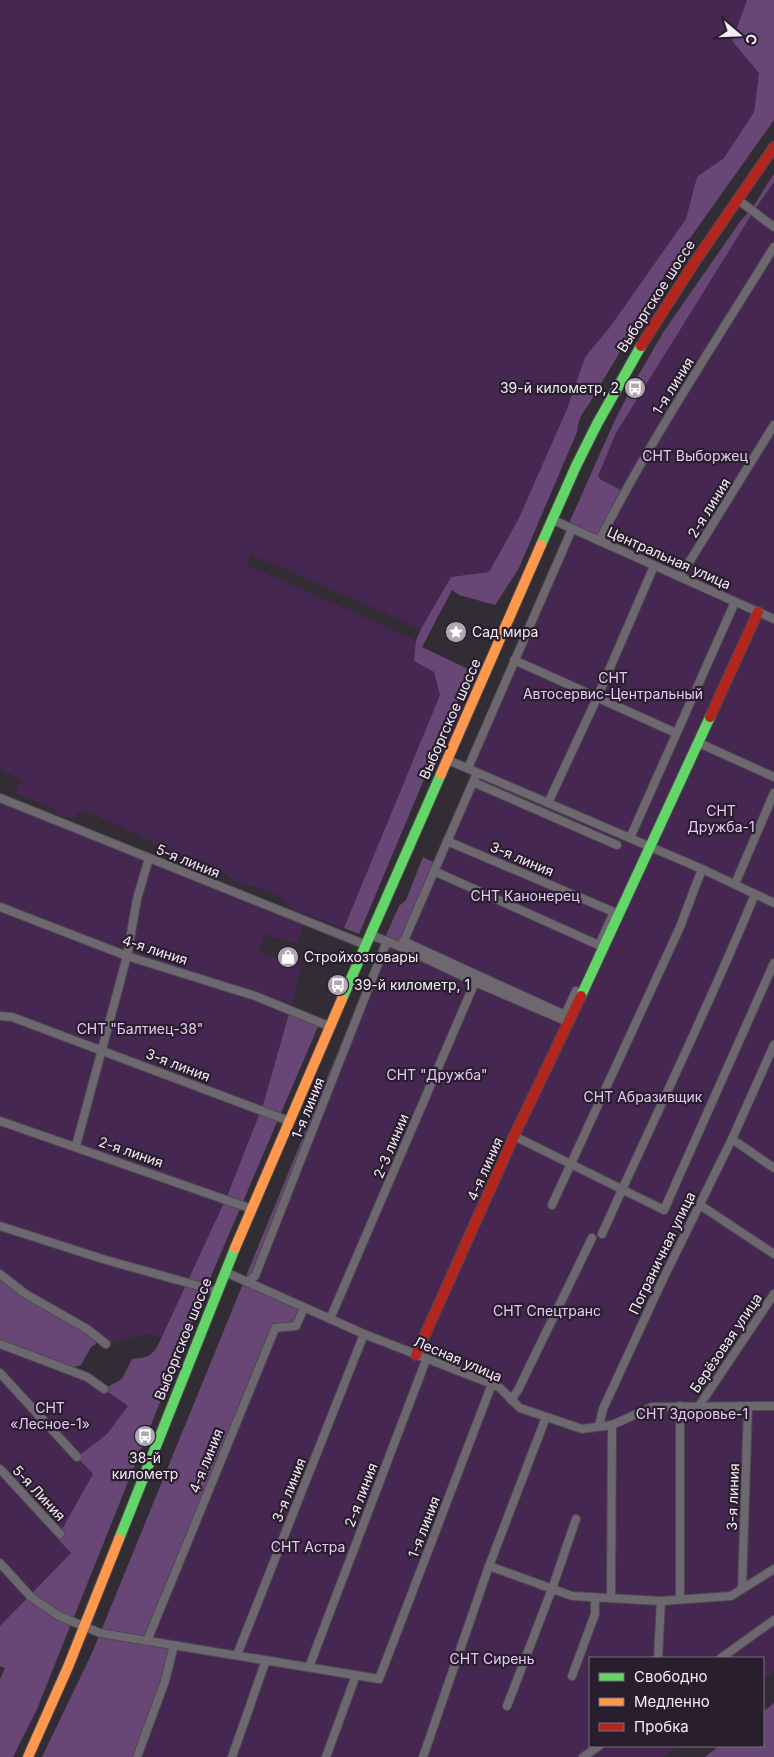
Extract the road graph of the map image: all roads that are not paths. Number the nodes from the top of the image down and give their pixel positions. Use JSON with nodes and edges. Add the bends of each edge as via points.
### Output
{"nodes":[{"id":1,"x":774,"y":147,"type":"edge"},
{"id":2,"x":737,"y":199,"type":"junction"},
{"id":3,"x":774,"y":227,"type":"edge"},
{"id":4,"x":774,"y":247,"type":"edge"},
{"id":5,"x":774,"y":425,"type":"edge"},
{"id":6,"x":552,"y":520,"type":"junction"},
{"id":7,"x":572,"y":528,"type":"junction"},
{"id":8,"x":599,"y":540,"type":"junction"},
{"id":9,"x":654,"y":566,"type":"junction"},
{"id":10,"x":680,"y":577,"type":"junction"},
{"id":11,"x":735,"y":602,"type":"junction"},
{"id":12,"x":774,"y":609,"type":"edge"},
{"id":13,"x":758,"y":612,"type":"junction"},
{"id":14,"x":772,"y":618,"type":"edge"},
{"id":15,"x":514,"y":660,"type":"junction"},
{"id":16,"x":597,"y":698,"type":"junction"},
{"id":17,"x":676,"y":733,"type":"junction"},
{"id":18,"x":699,"y":742,"type":"junction"},
{"id":19,"x":448,"y":760,"type":"junction"},
{"id":20,"x":468,"y":768,"type":"junction"},
{"id":21,"x":477,"y":773,"type":"junction"},
{"id":22,"x":774,"y":777,"type":"edge"},
{"id":23,"x":473,"y":782,"type":"junction"},
{"id":24,"x":774,"y":793,"type":"edge"},
{"id":25,"x":0,"y":798,"type":"edge"},
{"id":26,"x":548,"y":803,"type":"junction"},
{"id":27,"x":630,"y":838,"type":"junction"},
{"id":28,"x":447,"y":841,"type":"junction"},
{"id":29,"x":617,"y":845,"type":"dead end"},
{"id":30,"x":650,"y":847,"type":"junction"},
{"id":31,"x":149,"y":858,"type":"junction"},
{"id":32,"x":702,"y":869,"type":"junction"},
{"id":33,"x":434,"y":871,"type":"junction"},
{"id":34,"x":735,"y":884,"type":"junction"},
{"id":35,"x":755,"y":894,"type":"junction"},
{"id":36,"x":774,"y":903,"type":"edge"},
{"id":37,"x":0,"y":907,"type":"edge"},
{"id":38,"x":371,"y":935,"type":"junction"},
{"id":39,"x":387,"y":941,"type":"junction"},
{"id":40,"x":402,"y":944,"type":"junction"},
{"id":41,"x":366,"y":945,"type":"junction"},
{"id":42,"x":602,"y":946,"type":"junction"},
{"id":43,"x":127,"y":956,"type":"junction"},
{"id":44,"x":774,"y":963,"type":"edge"},
{"id":45,"x":475,"y":982,"type":"junction"},
{"id":46,"x":576,"y":991,"type":"dead end"},
{"id":47,"x":0,"y":1016,"type":"edge"},
{"id":48,"x":568,"y":1022,"type":"junction"},
{"id":49,"x":331,"y":1027,"type":"junction"},
{"id":50,"x":774,"y":1045,"type":"edge"},
{"id":51,"x":102,"y":1050,"type":"junction"},
{"id":52,"x":0,"y":1121,"type":"edge"},
{"id":53,"x":289,"y":1121,"type":"junction"},
{"id":54,"x":514,"y":1136,"type":"junction"},
{"id":55,"x":732,"y":1139,"type":"junction"},
{"id":56,"x":76,"y":1146,"type":"junction"},
{"id":57,"x":572,"y":1163,"type":"junction"},
{"id":58,"x":774,"y":1168,"type":"edge"},
{"id":59,"x":622,"y":1188,"type":"junction"},
{"id":60,"x":552,"y":1205,"type":"dead end"},
{"id":61,"x":700,"y":1205,"type":"junction"},
{"id":62,"x":252,"y":1208,"type":"junction"},
{"id":63,"x":0,"y":1226,"type":"edge"},
{"id":64,"x":602,"y":1234,"type":"dead end"},
{"id":65,"x":592,"y":1238,"type":"dead end"},
{"id":66,"x":774,"y":1254,"type":"edge"},
{"id":67,"x":225,"y":1272,"type":"junction"},
{"id":68,"x":0,"y":1274,"type":"edge"},
{"id":69,"x":248,"y":1282,"type":"junction"},
{"id":70,"x":217,"y":1291,"type":"junction"},
{"id":71,"x":774,"y":1294,"type":"edge"},
{"id":72,"x":304,"y":1308,"type":"junction"},
{"id":73,"x":330,"y":1319,"type":"junction"},
{"id":74,"x":364,"y":1334,"type":"junction"},
{"id":75,"x":0,"y":1344,"type":"edge"},
{"id":76,"x":106,"y":1344,"type":"dead end"},
{"id":77,"x":421,"y":1358,"type":"junction"},
{"id":78,"x":0,"y":1373,"type":"edge"},
{"id":79,"x":492,"y":1384,"type":"junction"},
{"id":80,"x":104,"y":1389,"type":"dead end"},
{"id":81,"x":511,"y":1400,"type":"junction"},
{"id":82,"x":680,"y":1406,"type":"junction"},
{"id":83,"x":699,"y":1406,"type":"junction"},
{"id":84,"x":748,"y":1406,"type":"junction"},
{"id":85,"x":774,"y":1406,"type":"edge"},
{"id":86,"x":546,"y":1417,"type":"junction"},
{"id":87,"x":612,"y":1425,"type":"junction"},
{"id":88,"x":599,"y":1426,"type":"junction"},
{"id":89,"x":77,"y":1457,"type":"dead end"},
{"id":90,"x":0,"y":1468,"type":"edge"},
{"id":91,"x":576,"y":1519,"type":"dead end"},
{"id":92,"x":60,"y":1534,"type":"dead end"},
{"id":93,"x":0,"y":1563,"type":"edge"},
{"id":94,"x":489,"y":1566,"type":"junction"},
{"id":95,"x":774,"y":1569,"type":"edge"},
{"id":96,"x":742,"y":1588,"type":"junction"},
{"id":97,"x":552,"y":1590,"type":"junction"},
{"id":98,"x":595,"y":1598,"type":"junction"},
{"id":99,"x":612,"y":1598,"type":"junction"},
{"id":100,"x":680,"y":1599,"type":"junction"},
{"id":101,"x":661,"y":1601,"type":"junction"},
{"id":102,"x":774,"y":1620,"type":"edge"},
{"id":103,"x":84,"y":1626,"type":"junction"},
{"id":104,"x":147,"y":1641,"type":"junction"},
{"id":105,"x":174,"y":1645,"type":"junction"},
{"id":106,"x":237,"y":1655,"type":"junction"},
{"id":107,"x":658,"y":1657,"type":"edge"},
{"id":108,"x":722,"y":1657,"type":"edge"},
{"id":109,"x":266,"y":1660,"type":"junction"},
{"id":110,"x":309,"y":1667,"type":"junction"},
{"id":111,"x":356,"y":1675,"type":"junction"},
{"id":112,"x":572,"y":1676,"type":"dead end"},
{"id":113,"x":507,"y":1706,"type":"dead end"},
{"id":114,"x":598,"y":1747,"type":"edge"},
{"id":115,"x":28,"y":1757,"type":"edge"},
{"id":116,"x":137,"y":1757,"type":"edge"},
{"id":117,"x":232,"y":1757,"type":"edge"},
{"id":118,"x":326,"y":1757,"type":"edge"},
{"id":119,"x":424,"y":1757,"type":"edge"},
{"id":120,"x":583,"y":1757,"type":"edge"}],
"edges":[{"from":1,"to":2,"type":"main road","name":"Выборгское шоссе"},
{"from":2,"to":3,"type":"street"},
{"from":2,"to":6,"type":"main road","name":"Выборгское шоссе","via":[[653,324],[603,411]]},
{"from":4,"to":8,"type":"street","name":"1-я линия","via":[[650,446]]},
{"from":5,"to":10,"type":"street","name":"2-я линия"},
{"from":6,"to":7,"type":"street","name":"Центральная улица"},
{"from":6,"to":19,"type":"main road","name":"Выборгское шоссе"},
{"from":7,"to":8,"type":"street","name":"Центральная улица"},
{"from":7,"to":15,"type":"street"},
{"from":8,"to":9,"type":"street","name":"Центральная улица"},
{"from":9,"to":10,"type":"street","name":"Центральная улица"},
{"from":9,"to":16,"type":"street"},
{"from":10,"to":11,"type":"street","name":"Центральная улица"},
{"from":11,"to":13,"type":"street","name":"Центральная улица"},
{"from":11,"to":17,"type":"street"},
{"from":12,"to":14,"type":"street"},
{"from":13,"to":14,"type":"street","name":"Центральная улица"},
{"from":13,"to":18,"type":"main road","name":"4-я линия"},
{"from":15,"to":16,"type":"street"},
{"from":15,"to":20,"type":"street"},
{"from":16,"to":17,"type":"street"},
{"from":16,"to":26,"type":"street"},
{"from":17,"to":27,"type":"street"},
{"from":18,"to":22,"type":"street"},
{"from":18,"to":30,"type":"main road","name":"4-я линия"},
{"from":19,"to":20,"type":"street"},
{"from":19,"to":38,"type":"main road","name":"Выборгское шоссе"},
{"from":20,"to":21,"type":"street"},
{"from":21,"to":23,"type":"street"},
{"from":21,"to":26,"type":"street"},
{"from":23,"to":28,"type":"street"},
{"from":23,"to":29,"type":"street"},
{"from":24,"to":34,"type":"street"},
{"from":25,"to":31,"type":"street","name":"5-я линия"},
{"from":26,"to":27,"type":"street"},
{"from":27,"to":30,"type":"street"},
{"from":28,"to":33,"type":"street"},
{"from":28,"to":42,"type":"street","name":"3-я линия","via":[[614,912]]},
{"from":30,"to":32,"type":"street"},
{"from":30,"to":42,"type":"main road","name":"4-я линия"},
{"from":31,"to":41,"type":"street","name":"5-я линия"},
{"from":31,"to":43,"type":"street","via":[[137,899]]},
{"from":32,"to":34,"type":"street"},
{"from":32,"to":57,"type":"street","via":[[676,936]]},
{"from":33,"to":40,"type":"street"},
{"from":33,"to":42,"type":"street"},
{"from":34,"to":35,"type":"street"},
{"from":35,"to":36,"type":"street"},
{"from":35,"to":59,"type":"street","via":[[726,966]]},
{"from":37,"to":43,"type":"street","name":"4-я линия"},
{"from":38,"to":39,"type":"street"},
{"from":38,"to":41,"type":"main road","name":"Выборгское шоссе"},
{"from":39,"to":40,"type":"street"},
{"from":39,"to":69,"type":"street","name":"1-я линия","via":[[255,1276]]},
{"from":40,"to":45,"type":"street"},
{"from":40,"to":46,"type":"street","via":[[565,1015]]},
{"from":41,"to":49,"type":"main road","name":"Выборгское шоссе"},
{"from":42,"to":48,"type":"main road","name":"4-я линия"},
{"from":43,"to":49,"type":"street","name":"4-я линия","via":[[255,996]]},
{"from":43,"to":51,"type":"street"},
{"from":44,"to":59,"type":"street","via":[[664,1210]]},
{"from":45,"to":48,"type":"street"},
{"from":45,"to":73,"type":"street","name":"2-3 линии"},
{"from":47,"to":51,"type":"street","name":"3-я линия","via":[[12,1017]]},
{"from":48,"to":54,"type":"main road","name":"4-я линия"},
{"from":49,"to":53,"type":"main road","name":"Выборгское шоссе"},
{"from":50,"to":55,"type":"street","name":"Пограничная улица"},
{"from":51,"to":53,"type":"street","name":"3-я линия"},
{"from":51,"to":56,"type":"street"},
{"from":52,"to":56,"type":"street","name":"2-я линия"},
{"from":53,"to":62,"type":"main road","name":"Выборгское шоссе"},
{"from":54,"to":57,"type":"street"},
{"from":54,"to":77,"type":"main road","name":"4-я линия"},
{"from":55,"to":58,"type":"street"},
{"from":55,"to":61,"type":"street","name":"Пограничная улица"},
{"from":56,"to":62,"type":"street","name":"2-я линия"},
{"from":57,"to":59,"type":"street"},
{"from":57,"to":60,"type":"street"},
{"from":59,"to":64,"type":"street"},
{"from":61,"to":66,"type":"street"},
{"from":61,"to":88,"type":"street","name":"Пограничная улица","via":[[603,1409]]},
{"from":62,"to":67,"type":"main road","name":"Выборгское шоссе"},
{"from":63,"to":70,"type":"street"},
{"from":65,"to":81,"type":"street"},
{"from":67,"to":69,"type":"street","name":"Лесная улица"},
{"from":67,"to":70,"type":"main road","name":"Выборгское шоссе"},
{"from":68,"to":76,"type":"street","via":[[24,1293]]},
{"from":69,"to":72,"type":"street","name":"Лесная улица"},
{"from":70,"to":103,"type":"main road","name":"Выборгское шоссе"},
{"from":71,"to":83,"type":"street","name":"Берёзовая улица"},
{"from":72,"to":73,"type":"street","name":"Лесная улица"},
{"from":72,"to":104,"type":"street","name":"4-я линия","via":[[296,1326],[274,1330]]},
{"from":73,"to":74,"type":"street","name":"Лесная улица"},
{"from":74,"to":77,"type":"street","name":"Лесная улица"},
{"from":74,"to":106,"type":"street","name":"3-я линия"},
{"from":75,"to":80,"type":"street","via":[[87,1377]]},
{"from":77,"to":79,"type":"street","name":"Лесная улица"},
{"from":77,"to":110,"type":"street","name":"2-я линия"},
{"from":78,"to":89,"type":"street"},
{"from":79,"to":81,"type":"street","name":"Лесная улица"},
{"from":79,"to":111,"type":"street","name":"1-я линия","via":[[379,1678]]},
{"from":81,"to":86,"type":"street","name":"Лесная улица","via":[[520,1408]]},
{"from":82,"to":83,"type":"street","name":"Лесная улица"},
{"from":82,"to":87,"type":"street","name":"Лесная улица","via":[[652,1407]]},
{"from":82,"to":100,"type":"street"},
{"from":83,"to":84,"type":"street","name":"Лесная улица"},
{"from":84,"to":85,"type":"street","name":"Лесная улица"},
{"from":84,"to":96,"type":"street","name":"3-я линия"},
{"from":86,"to":88,"type":"street","name":"Лесная улица","via":[[582,1429]]},
{"from":86,"to":94,"type":"street"},
{"from":87,"to":88,"type":"street","name":"Лесная улица"},
{"from":87,"to":99,"type":"street"},
{"from":90,"to":92,"type":"street","name":"5-я Линия"},
{"from":91,"to":97,"type":"street"},
{"from":93,"to":103,"type":"street","via":[[31,1597],[59,1616]]},
{"from":94,"to":97,"type":"street"},
{"from":94,"to":119,"type":"street"},
{"from":95,"to":96,"type":"street"},
{"from":96,"to":100,"type":"street","via":[[730,1596]]},
{"from":97,"to":98,"type":"street"},
{"from":97,"to":113,"type":"street"},
{"from":98,"to":99,"type":"street"},
{"from":98,"to":112,"type":"street","via":[[594,1614]]},
{"from":99,"to":101,"type":"street"},
{"from":100,"to":101,"type":"street"},
{"from":101,"to":107,"type":"street"},
{"from":102,"to":108,"type":"street"},
{"from":103,"to":104,"type":"street","via":[[100,1633]]},
{"from":103,"to":115,"type":"main road","name":"Выборгское шоссе"},
{"from":104,"to":105,"type":"street"},
{"from":105,"to":106,"type":"street"},
{"from":105,"to":116,"type":"street","via":[[165,1682]]},
{"from":106,"to":109,"type":"street"},
{"from":109,"to":110,"type":"street"},
{"from":109,"to":117,"type":"street"},
{"from":110,"to":111,"type":"street"},
{"from":111,"to":118,"type":"street"},
{"from":114,"to":120,"type":"street"}]}
